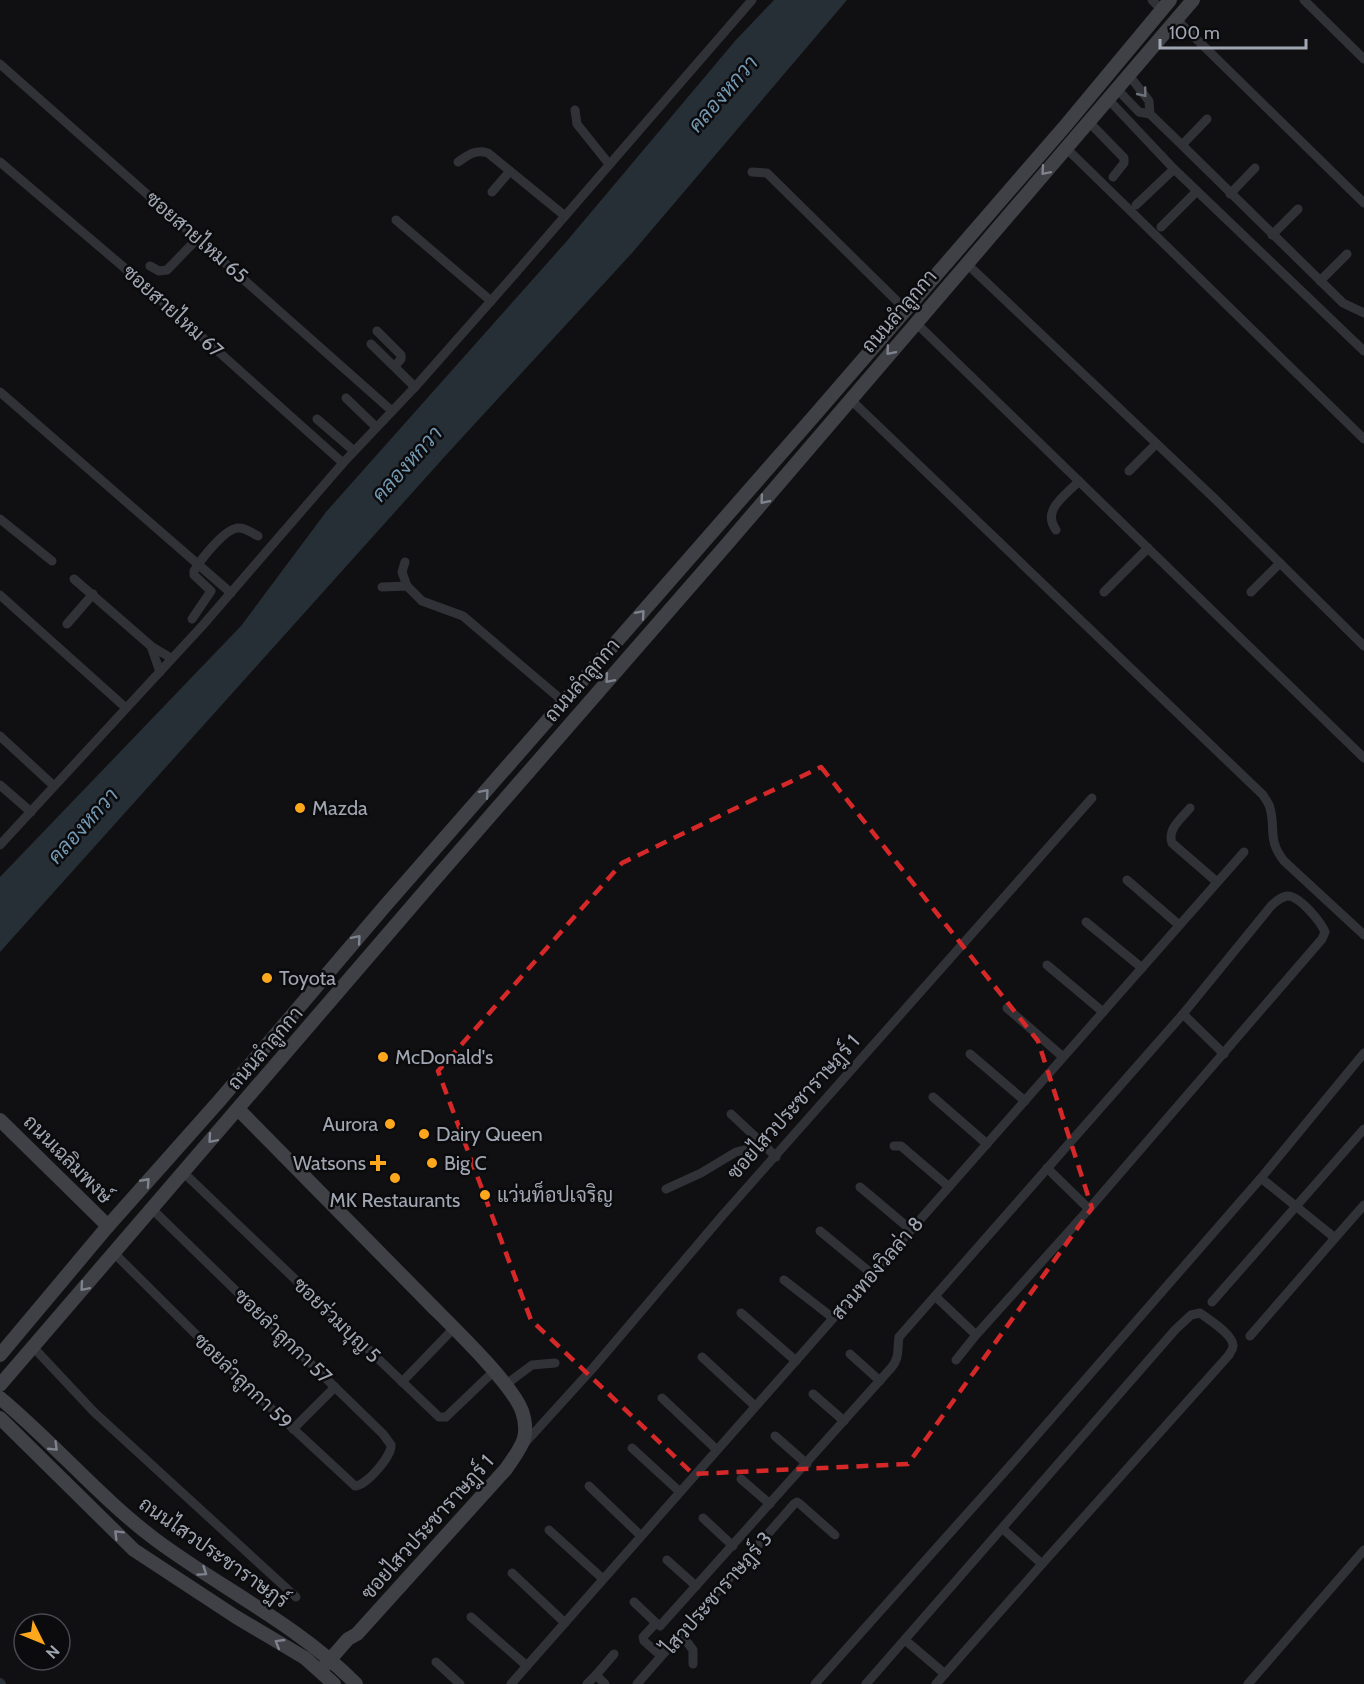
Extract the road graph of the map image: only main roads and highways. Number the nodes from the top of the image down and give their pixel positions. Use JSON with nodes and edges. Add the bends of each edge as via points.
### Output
{"nodes":[{"id":1,"x":1193,"y":0,"type":"edge"},
{"id":2,"x":1161,"y":3,"type":"edge"},
{"id":3,"x":238,"y":1109,"type":"junction"},
{"id":4,"x":0,"y":1120,"type":"edge"},
{"id":5,"x":108,"y":1226,"type":"junction"},
{"id":6,"x":0,"y":1354,"type":"edge"},
{"id":7,"x":13,"y":1370,"type":"junction"},
{"id":8,"x":0,"y":1385,"type":"edge"},
{"id":9,"x":5,"y":1403,"type":"edge"},
{"id":10,"x":0,"y":1418,"type":"edge"},
{"id":11,"x":334,"y":1661,"type":"junction"},
{"id":12,"x":327,"y":1677,"type":"edge"},
{"id":13,"x":357,"y":1684,"type":"edge"}],
"edges":[{"from":1,"to":3,"type":"main road","name":"ถนนลำลูกกา","one_way":true},
{"from":5,"to":2,"type":"main road","name":"ถนนลำลูกกา","one_way":true,"via":[[1066,125]]},
{"from":3,"to":7,"type":"main road","name":"ถนนลำลูกกา","one_way":true},
{"from":3,"to":11,"type":"main road","name":"ซอยไสวประชาราษฎร์ 1","via":[[454,1328],[505,1385],[521,1410],[524,1426],[524,1443],[506,1469]]},
{"from":4,"to":5,"type":"main road","name":"ถนนเฉลิมพงษ์"},
{"from":5,"to":6,"type":"main road","name":"ถนนลำลูกกา"},
{"from":7,"to":8,"type":"main road","name":"ถนนลำลูกกา"},
{"from":7,"to":9,"type":"main road"},
{"from":9,"to":11,"type":"main road","name":"ถนนไสวประชาราษฎร์","one_way":true,"via":[[154,1538]]},
{"from":12,"to":10,"type":"main road","name":"ถนนไสวประชาราษฎร์","one_way":true,"via":[[305,1658],[134,1550]]},
{"from":11,"to":12,"type":"main road","name":"ซอยไสวประชาราษฎร์ 1"},
{"from":11,"to":13,"type":"main road","name":"ถนนไสวประชาราษฎร์"}]}
